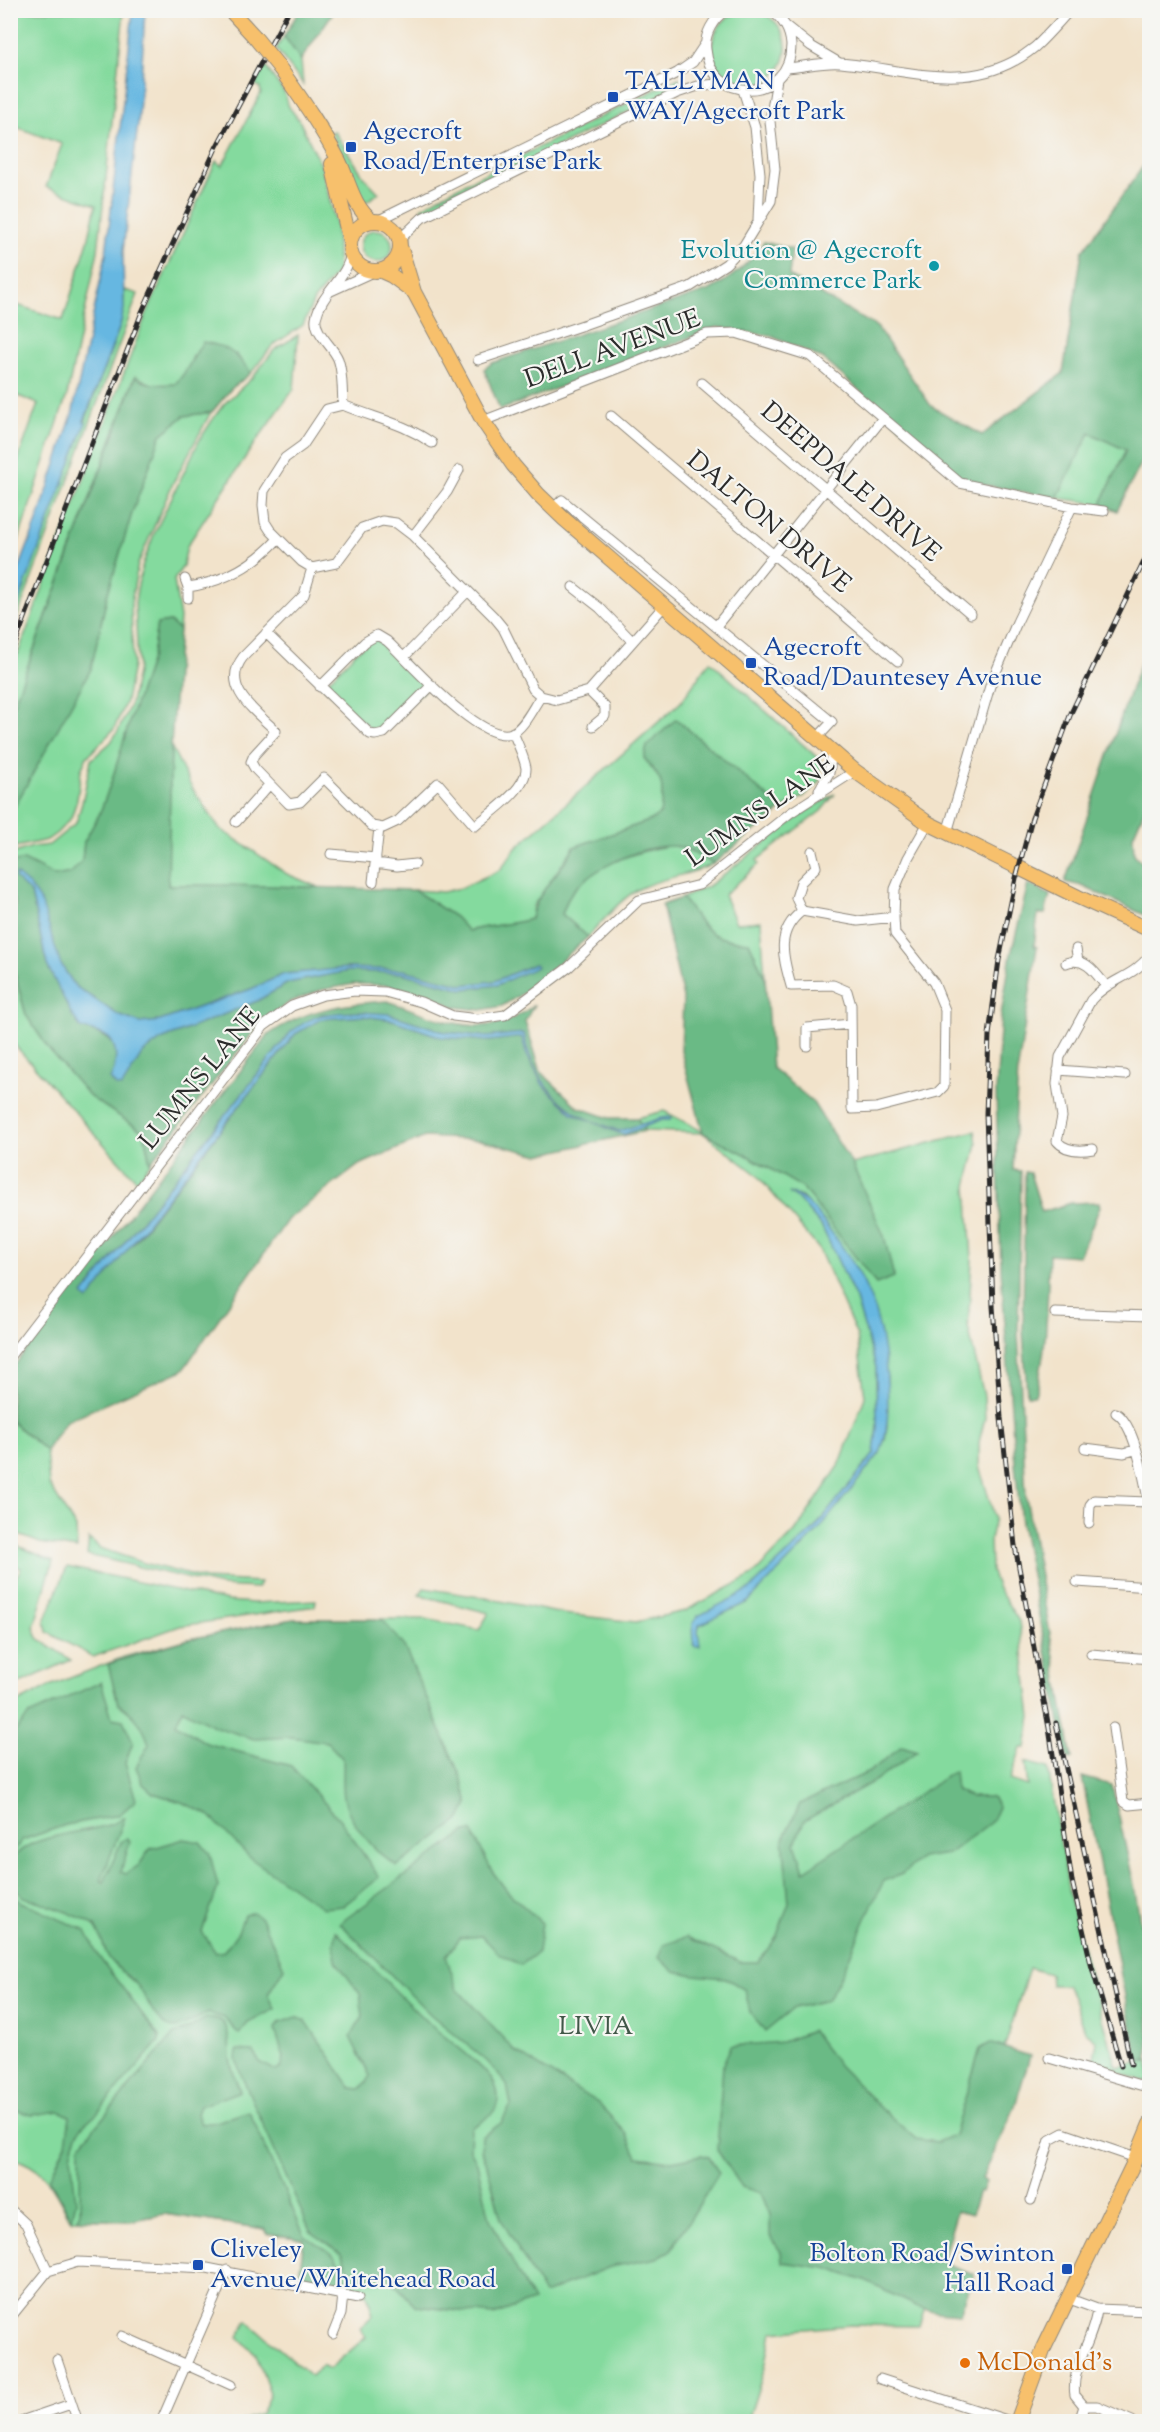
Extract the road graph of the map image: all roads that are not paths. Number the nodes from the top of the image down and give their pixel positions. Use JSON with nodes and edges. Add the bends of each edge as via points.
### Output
{"nodes":[{"id":1,"x":230,"y":10,"type":"edge"},
{"id":2,"x":770,"y":10,"type":"edge"},
{"id":3,"x":1070,"y":10,"type":"edge"},
{"id":4,"x":722,"y":12,"type":"edge"},
{"id":5,"x":786,"y":26,"type":"junction"},
{"id":6,"x":705,"y":44,"type":"junction"},
{"id":7,"x":838,"y":62,"type":"junction"},
{"id":8,"x":786,"y":68,"type":"junction"},
{"id":9,"x":777,"y":79,"type":"junction"},
{"id":10,"x":724,"y":83,"type":"junction"},
{"id":11,"x":743,"y":90,"type":"junction"},
{"id":12,"x":324,"y":136,"type":"junction"},
{"id":13,"x":375,"y":221,"type":"junction"},
{"id":14,"x":758,"y":223,"type":"junction"},
{"id":15,"x":400,"y":244,"type":"junction"},
{"id":16,"x":350,"y":248,"type":"junction"},
{"id":17,"x":378,"y":271,"type":"junction"},
{"id":18,"x":331,"y":291,"type":"junction"},
{"id":19,"x":414,"y":292,"type":"junction"},
{"id":20,"x":478,"y":360,"type":"dead end"},
{"id":21,"x":702,"y":383,"type":"dead end"},
{"id":22,"x":343,"y":405,"type":"junction"},
{"id":23,"x":611,"y":416,"type":"dead end"},
{"id":24,"x":883,"y":418,"type":"junction"},
{"id":25,"x":483,"y":421,"type":"junction"},
{"id":26,"x":431,"y":428,"type":"dead end"},
{"id":27,"x":460,"y":469,"type":"dead end"},
{"id":28,"x":827,"y":490,"type":"junction"},
{"id":29,"x":1072,"y":507,"type":"junction"},
{"id":30,"x":553,"y":509,"type":"junction"},
{"id":31,"x":1104,"y":511,"type":"dead end"},
{"id":32,"x":413,"y":536,"type":"junction"},
{"id":33,"x":278,"y":538,"type":"junction"},
{"id":34,"x":774,"y":555,"type":"junction"},
{"id":35,"x":312,"y":568,"type":"junction"},
{"id":36,"x":573,"y":587,"type":"dead end"},
{"id":37,"x":468,"y":591,"type":"junction"},
{"id":38,"x":188,"y":598,"type":"dead end"},
{"id":39,"x":664,"y":606,"type":"junction"},
{"id":40,"x":971,"y":614,"type":"dead end"},
{"id":41,"x":717,"y":626,"type":"junction"},
{"id":42,"x":266,"y":633,"type":"junction"},
{"id":43,"x":632,"y":640,"type":"junction"},
{"id":44,"x":404,"y":657,"type":"junction"},
{"id":45,"x":898,"y":661,"type":"dead end"},
{"id":46,"x":432,"y":685,"type":"junction"},
{"id":47,"x":320,"y":687,"type":"junction"},
{"id":48,"x":589,"y":691,"type":"junction"},
{"id":49,"x":541,"y":696,"type":"junction"},
{"id":50,"x":593,"y":726,"type":"dead end"},
{"id":51,"x":513,"y":732,"type":"junction"},
{"id":52,"x":818,"y":737,"type":"junction"},
{"id":53,"x":832,"y":750,"type":"junction"},
{"id":54,"x":855,"y":771,"type":"junction"},
{"id":55,"x":269,"y":785,"type":"junction"},
{"id":56,"x":816,"y":794,"type":"junction"},
{"id":57,"x":236,"y":822,"type":"dead end"},
{"id":58,"x":928,"y":823,"type":"junction"},
{"id":59,"x":379,"y":828,"type":"junction"},
{"id":60,"x":947,"y":833,"type":"junction"},
{"id":61,"x":812,"y":851,"type":"dead end"},
{"id":62,"x":331,"y":854,"type":"dead end"},
{"id":63,"x":376,"y":861,"type":"junction"},
{"id":64,"x":415,"y":864,"type":"dead end"},
{"id":65,"x":373,"y":882,"type":"dead end"},
{"id":66,"x":802,"y":911,"type":"junction"},
{"id":67,"x":894,"y":917,"type":"junction"},
{"id":68,"x":1149,"y":930,"type":"edge"},
{"id":69,"x":1076,"y":949,"type":"dead end"},
{"id":70,"x":1149,"y":955,"type":"edge"},
{"id":71,"x":1078,"y":961,"type":"junction"},
{"id":72,"x":1066,"y":963,"type":"dead end"},
{"id":73,"x":1106,"y":986,"type":"junction"},
{"id":74,"x":851,"y":1024,"type":"junction"},
{"id":75,"x":807,"y":1046,"type":"dead end"},
{"id":76,"x":1058,"y":1070,"type":"junction"},
{"id":77,"x":1119,"y":1078,"type":"dead end"},
{"id":78,"x":1093,"y":1149,"type":"dead end"},
{"id":79,"x":1055,"y":1313,"type":"dead end"},
{"id":80,"x":1149,"y":1316,"type":"edge"},
{"id":81,"x":10,"y":1356,"type":"edge"},
{"id":82,"x":1116,"y":1413,"type":"dead end"},
{"id":83,"x":1085,"y":1448,"type":"dead end"},
{"id":84,"x":1135,"y":1450,"type":"junction"},
{"id":85,"x":1149,"y":1505,"type":"edge"},
{"id":86,"x":1089,"y":1523,"type":"dead end"},
{"id":87,"x":1077,"y":1582,"type":"dead end"},
{"id":88,"x":1149,"y":1587,"type":"edge"},
{"id":89,"x":1091,"y":1654,"type":"dead end"},
{"id":90,"x":1149,"y":1659,"type":"edge"},
{"id":91,"x":1113,"y":1728,"type":"dead end"},
{"id":92,"x":1149,"y":1803,"type":"edge"},
{"id":93,"x":1049,"y":2058,"type":"dead end"},
{"id":94,"x":1149,"y":2088,"type":"edge"},
{"id":95,"x":1149,"y":2124,"type":"edge"},
{"id":96,"x":1142,"y":2151,"type":"edge"},
{"id":97,"x":1031,"y":2200,"type":"dead end"},
{"id":98,"x":10,"y":2209,"type":"edge"},
{"id":99,"x":227,"y":2270,"type":"junction"},
{"id":100,"x":48,"y":2271,"type":"junction"},
{"id":101,"x":343,"y":2295,"type":"junction"},
{"id":102,"x":358,"y":2298,"type":"dead end"},
{"id":103,"x":1067,"y":2298,"type":"junction"},
{"id":104,"x":1097,"y":2309,"type":"junction"},
{"id":105,"x":1149,"y":2311,"type":"edge"},
{"id":106,"x":10,"y":2318,"type":"edge"},
{"id":107,"x":333,"y":2334,"type":"dead end"},
{"id":108,"x":122,"y":2336,"type":"dead end"},
{"id":109,"x":57,"y":2360,"type":"dead end"},
{"id":110,"x":185,"y":2364,"type":"junction"},
{"id":111,"x":880,"y":2379,"type":"dead end"},
{"id":112,"x":231,"y":2385,"type":"dead end"},
{"id":113,"x":71,"y":2404,"type":"junction"},
{"id":114,"x":1084,"y":2406,"type":"junction"},
{"id":115,"x":24,"y":2420,"type":"edge"},
{"id":116,"x":78,"y":2421,"type":"edge"},
{"id":117,"x":161,"y":2421,"type":"edge"},
{"id":118,"x":1015,"y":2421,"type":"edge"},
{"id":119,"x":1079,"y":2421,"type":"edge"},
{"id":120,"x":1132,"y":2421,"type":"edge"}],
"edges":[{"from":1,"to":12,"type":"main road","bridge":true,"via":[[279,67]]},
{"from":2,"to":5,"type":"street"},
{"from":3,"to":7,"type":"street","via":[[1035,47],[999,68],[978,74],[956,78],[925,76]]},
{"from":4,"to":6,"type":"street"},
{"from":5,"to":7,"type":"street"},
{"from":5,"to":8,"type":"street","via":[[791,54]]},
{"from":6,"to":10,"type":"street","via":[[710,66]]},
{"from":6,"to":13,"type":"street","via":[[693,62],[677,73]]},
{"from":7,"to":8,"type":"street"},
{"from":8,"to":9,"type":"street"},
{"from":9,"to":11,"type":"street","via":[[755,90]]},
{"from":9,"to":14,"type":"street","via":[[770,121],[775,169],[771,201]]},
{"from":10,"to":11,"type":"street"},
{"from":10,"to":15,"type":"street","via":[[677,93],[422,218]]},
{"from":11,"to":14,"type":"street","via":[[758,151]]},
{"from":12,"to":13,"type":"main road","via":[[361,209]]},
{"from":12,"to":16,"type":"main road"},
{"from":13,"to":15,"type":"main road","via":[[391,226]]},
{"from":13,"to":16,"type":"main road","via":[[358,228]]},
{"from":14,"to":20,"type":"street","via":[[726,264],[690,287]]},
{"from":15,"to":17,"type":"main road","via":[[392,265]]},
{"from":15,"to":19,"type":"main road"},
{"from":16,"to":17,"type":"main road","via":[[360,266]]},
{"from":16,"to":18,"type":"street","via":[[349,264]]},
{"from":17,"to":18,"type":"street"},
{"from":17,"to":19,"type":"main road"},
{"from":18,"to":22,"type":"street","via":[[316,321],[319,332],[339,360]]},
{"from":19,"to":25,"type":"main road"},
{"from":21,"to":28,"type":"street","name":"DEEPDALE DRIVE"},
{"from":22,"to":26,"type":"street","via":[[396,422],[428,440]]},
{"from":22,"to":33,"type":"street","via":[[327,409],[303,446],[285,458],[264,491],[265,522]]},
{"from":23,"to":34,"type":"street","name":"DALTON DRIVE"},
{"from":24,"to":25,"type":"street","name":"DELL AVENUE","via":[[810,357],[736,333],[707,334]]},
{"from":24,"to":28,"type":"street"},
{"from":24,"to":29,"type":"street","name":"DELL AVENUE","via":[[960,483]]},
{"from":25,"to":30,"type":"main road","via":[[513,465]]},
{"from":27,"to":32,"type":"street"},
{"from":28,"to":34,"type":"street"},
{"from":28,"to":40,"type":"street","name":"DEEPDALE DRIVE"},
{"from":29,"to":31,"type":"street","name":"DELL AVENUE"},
{"from":29,"to":60,"type":"street","via":[[990,686]]},
{"from":30,"to":39,"type":"main road"},
{"from":30,"to":41,"type":"street","via":[[562,500]]},
{"from":32,"to":35,"type":"street","via":[[396,523],[371,523],[362,528],[336,563]]},
{"from":32,"to":37,"type":"street"},
{"from":33,"to":35,"type":"street"},
{"from":33,"to":38,"type":"street","via":[[256,559],[222,579],[187,583]]},
{"from":34,"to":41,"type":"street"},
{"from":34,"to":45,"type":"street","name":"DALTON DRIVE"},
{"from":35,"to":42,"type":"street","via":[[304,595]]},
{"from":36,"to":43,"type":"street"},
{"from":37,"to":44,"type":"street"},
{"from":37,"to":49,"type":"street","via":[[503,628],[533,689]]},
{"from":39,"to":43,"type":"street"},
{"from":39,"to":52,"type":"main road"},
{"from":41,"to":52,"type":"street","via":[[832,722]]},
{"from":42,"to":47,"type":"street"},
{"from":42,"to":55,"type":"street","via":[[240,660],[234,678],[247,702],[276,731],[251,762]]},
{"from":43,"to":48,"type":"street"},
{"from":44,"to":46,"type":"street"},
{"from":44,"to":47,"type":"street","via":[[384,637],[374,636]]},
{"from":46,"to":47,"type":"street","via":[[384,733],[375,735],[362,728]]},
{"from":46,"to":51,"type":"street","via":[[479,726],[501,733]]},
{"from":48,"to":49,"type":"street","via":[[556,700]]},
{"from":48,"to":50,"type":"street","via":[[605,707],[605,716]]},
{"from":49,"to":51,"type":"street"},
{"from":51,"to":59,"type":"street","via":[[525,765],[525,777],[475,826],[438,783],[398,821]]},
{"from":52,"to":53,"type":"main road"},
{"from":53,"to":54,"type":"main road"},
{"from":53,"to":56,"type":"street","via":[[829,773]]},
{"from":54,"to":56,"type":"street","name":"LUMNS LANE"},
{"from":54,"to":58,"type":"main road"},
{"from":55,"to":57,"type":"street"},
{"from":55,"to":59,"type":"street","via":[[289,804],[295,804],[324,778],[372,826]]},
{"from":56,"to":81,"type":"street","name":"LUMNS LANE","via":[[699,885],[639,900],[569,967],[505,1015],[478,1019],[453,1016],[386,992],[323,995],[292,1006],[264,1026]]},
{"from":58,"to":60,"type":"main road"},
{"from":58,"to":67,"type":"street","via":[[896,889]]},
{"from":59,"to":63,"type":"street"},
{"from":60,"to":68,"type":"main road"},
{"from":61,"to":66,"type":"street","via":[[816,867],[801,882],[796,898]]},
{"from":62,"to":63,"type":"street"},
{"from":63,"to":64,"type":"street","via":[[397,866]]},
{"from":63,"to":65,"type":"street"},
{"from":66,"to":67,"type":"street","via":[[858,921]]},
{"from":66,"to":74,"type":"street","via":[[787,926],[784,942],[791,987],[833,984],[847,991]]},
{"from":67,"to":74,"type":"street","via":[[895,934],[934,983],[945,1010],[944,1086],[938,1092],[876,1108],[852,1109]]},
{"from":69,"to":71,"type":"street"},
{"from":70,"to":73,"type":"street","via":[[1131,974]]},
{"from":71,"to":72,"type":"street"},
{"from":71,"to":73,"type":"street","via":[[1093,970]]},
{"from":73,"to":76,"type":"street","via":[[1091,1000],[1063,1050]]},
{"from":74,"to":75,"type":"street","via":[[807,1028]]},
{"from":76,"to":77,"type":"street"},
{"from":76,"to":78,"type":"street","via":[[1062,1117],[1057,1142],[1077,1150]]},
{"from":79,"to":80,"type":"street"},
{"from":82,"to":84,"type":"street","via":[[1122,1416]]},
{"from":83,"to":84,"type":"street","via":[[1124,1453]]},
{"from":84,"to":85,"type":"street"},
{"from":85,"to":86,"type":"street","via":[[1094,1500]]},
{"from":87,"to":88,"type":"street"},
{"from":89,"to":90,"type":"street"},
{"from":91,"to":92,"type":"street","via":[[1123,1801],[1129,1805]]},
{"from":93,"to":94,"type":"street"},
{"from":95,"to":96,"type":"main road"},
{"from":96,"to":97,"type":"street","via":[[1063,2133],[1056,2135],[1050,2140]]},
{"from":96,"to":103,"type":"main road"},
{"from":98,"to":100,"type":"street","via":[[26,2224]]},
{"from":99,"to":100,"type":"street","via":[[78,2262]]},
{"from":99,"to":101,"type":"street"},
{"from":99,"to":110,"type":"street"},
{"from":100,"to":106,"type":"street"},
{"from":101,"to":102,"type":"street"},
{"from":101,"to":107,"type":"street"},
{"from":103,"to":104,"type":"street"},
{"from":103,"to":118,"type":"main road"},
{"from":104,"to":105,"type":"street"},
{"from":104,"to":114,"type":"street","via":[[1096,2324],[1074,2379],[1075,2395]]},
{"from":108,"to":110,"type":"street"},
{"from":109,"to":113,"type":"street"},
{"from":110,"to":112,"type":"street"},
{"from":110,"to":117,"type":"street"},
{"from":111,"to":118,"type":"street"},
{"from":113,"to":115,"type":"street"},
{"from":113,"to":116,"type":"street"},
{"from":114,"to":119,"type":"street"},
{"from":114,"to":120,"type":"street","via":[[1097,2406]]}]}
